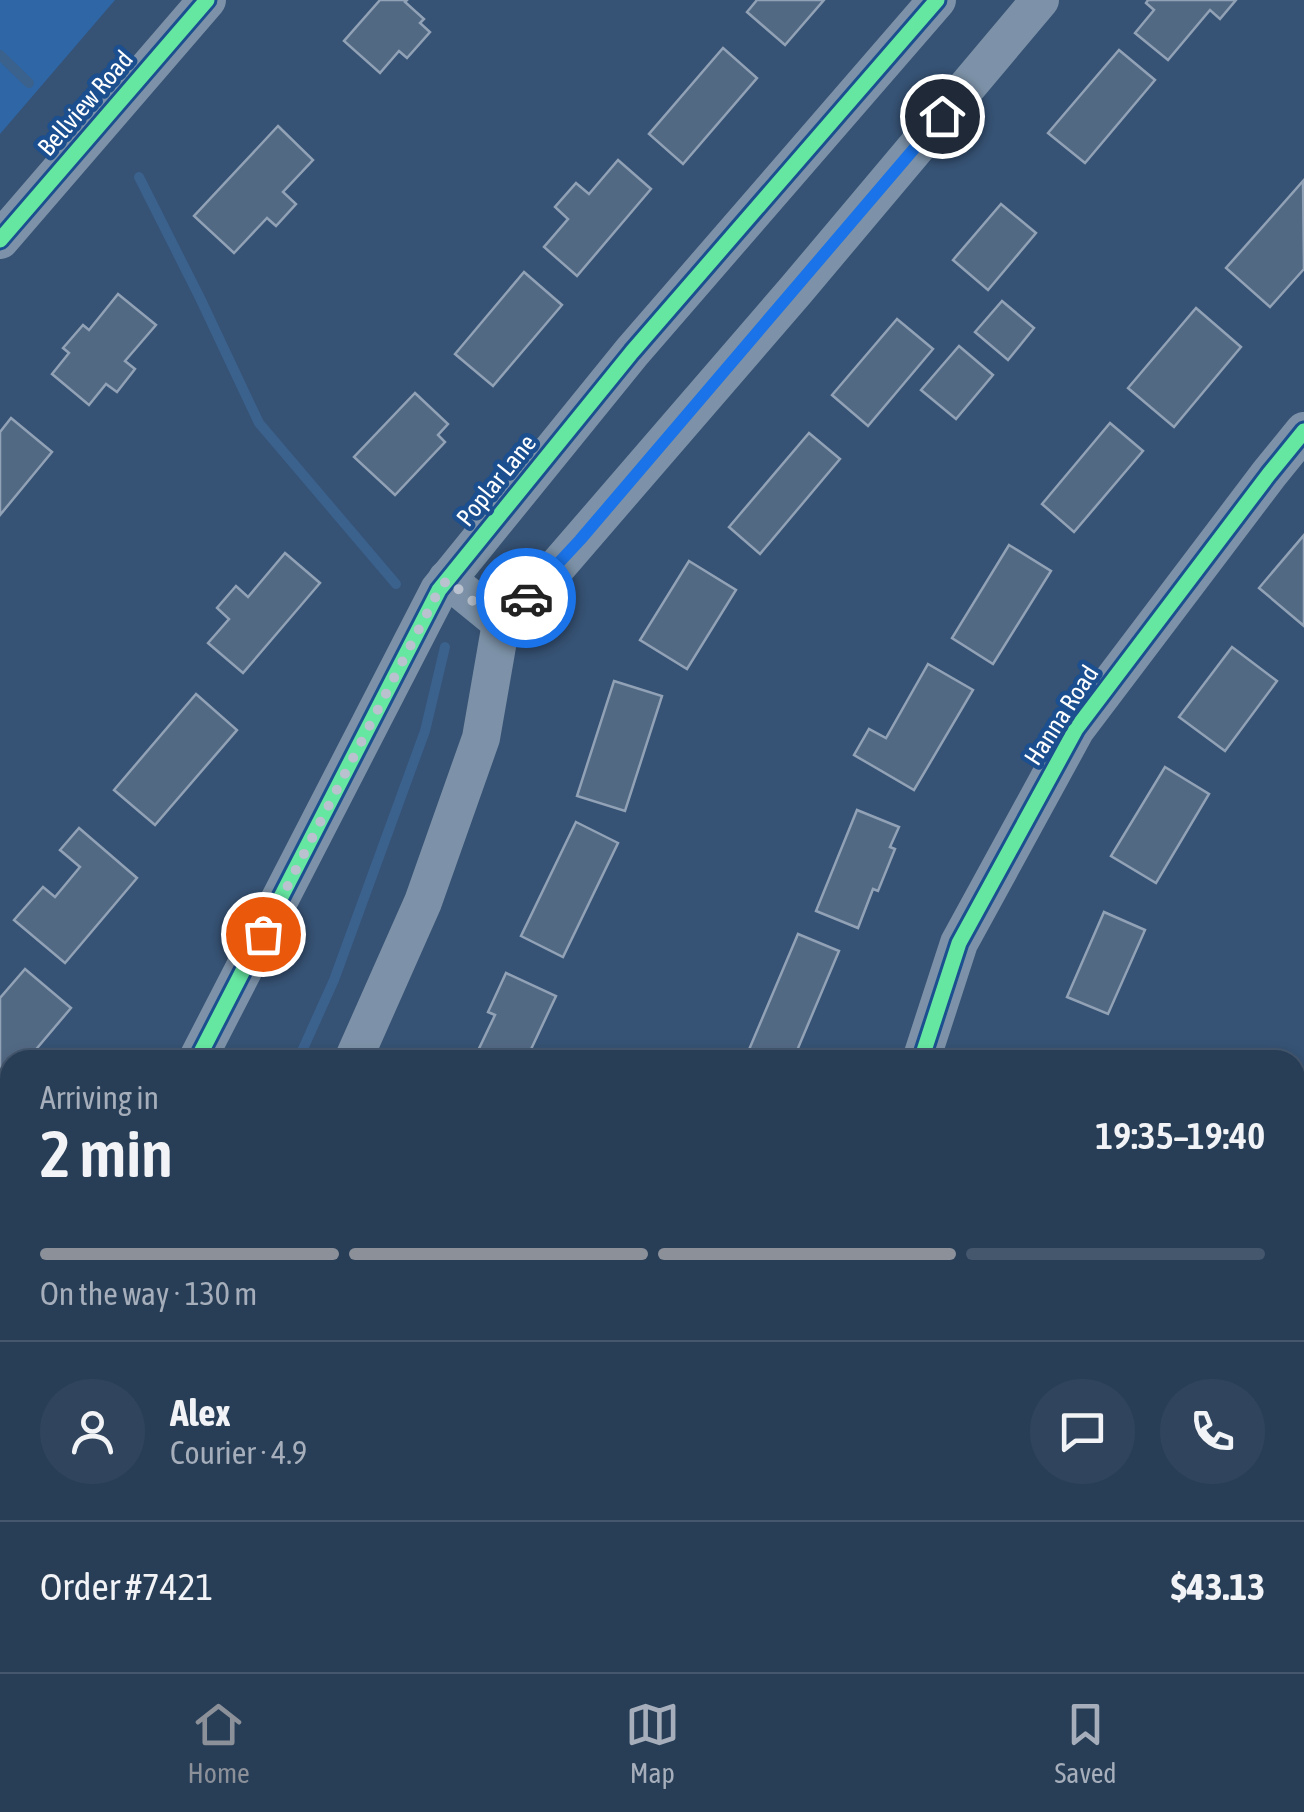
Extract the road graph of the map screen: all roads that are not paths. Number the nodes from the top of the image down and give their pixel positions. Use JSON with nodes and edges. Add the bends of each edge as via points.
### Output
{"nodes":[{"id":1,"x":937,"y":0,"type":"edge"},
{"id":2,"x":1040,"y":0,"type":"edge"},
{"id":3,"x":204,"y":1,"type":"edge"},
{"id":4,"x":0,"y":240,"type":"edge"},
{"id":5,"x":1304,"y":431,"type":"edge"},
{"id":6,"x":447,"y":580,"type":"junction"},
{"id":7,"x":501,"y":624,"type":"junction"},
{"id":8,"x":202,"y":1050,"type":"edge"},
{"id":9,"x":358,"y":1050,"type":"edge"},
{"id":10,"x":923,"y":1050,"type":"edge"}],
"edges":[{"from":1,"to":6,"type":"street","name":"Poplar Lane","via":[[632,352]]},
{"from":2,"to":7,"type":"street","via":[[556,568]]},
{"from":3,"to":4,"type":"street","name":"Bellview Road"},
{"from":5,"to":10,"type":"street","name":"Hanna Road","via":[[1076,729],[958,942]]},
{"from":6,"to":7,"type":"street"},
{"from":6,"to":8,"type":"street","name":"Poplar Lane"},
{"from":7,"to":9,"type":"street","via":[[481,738],[423,902]]}]}
